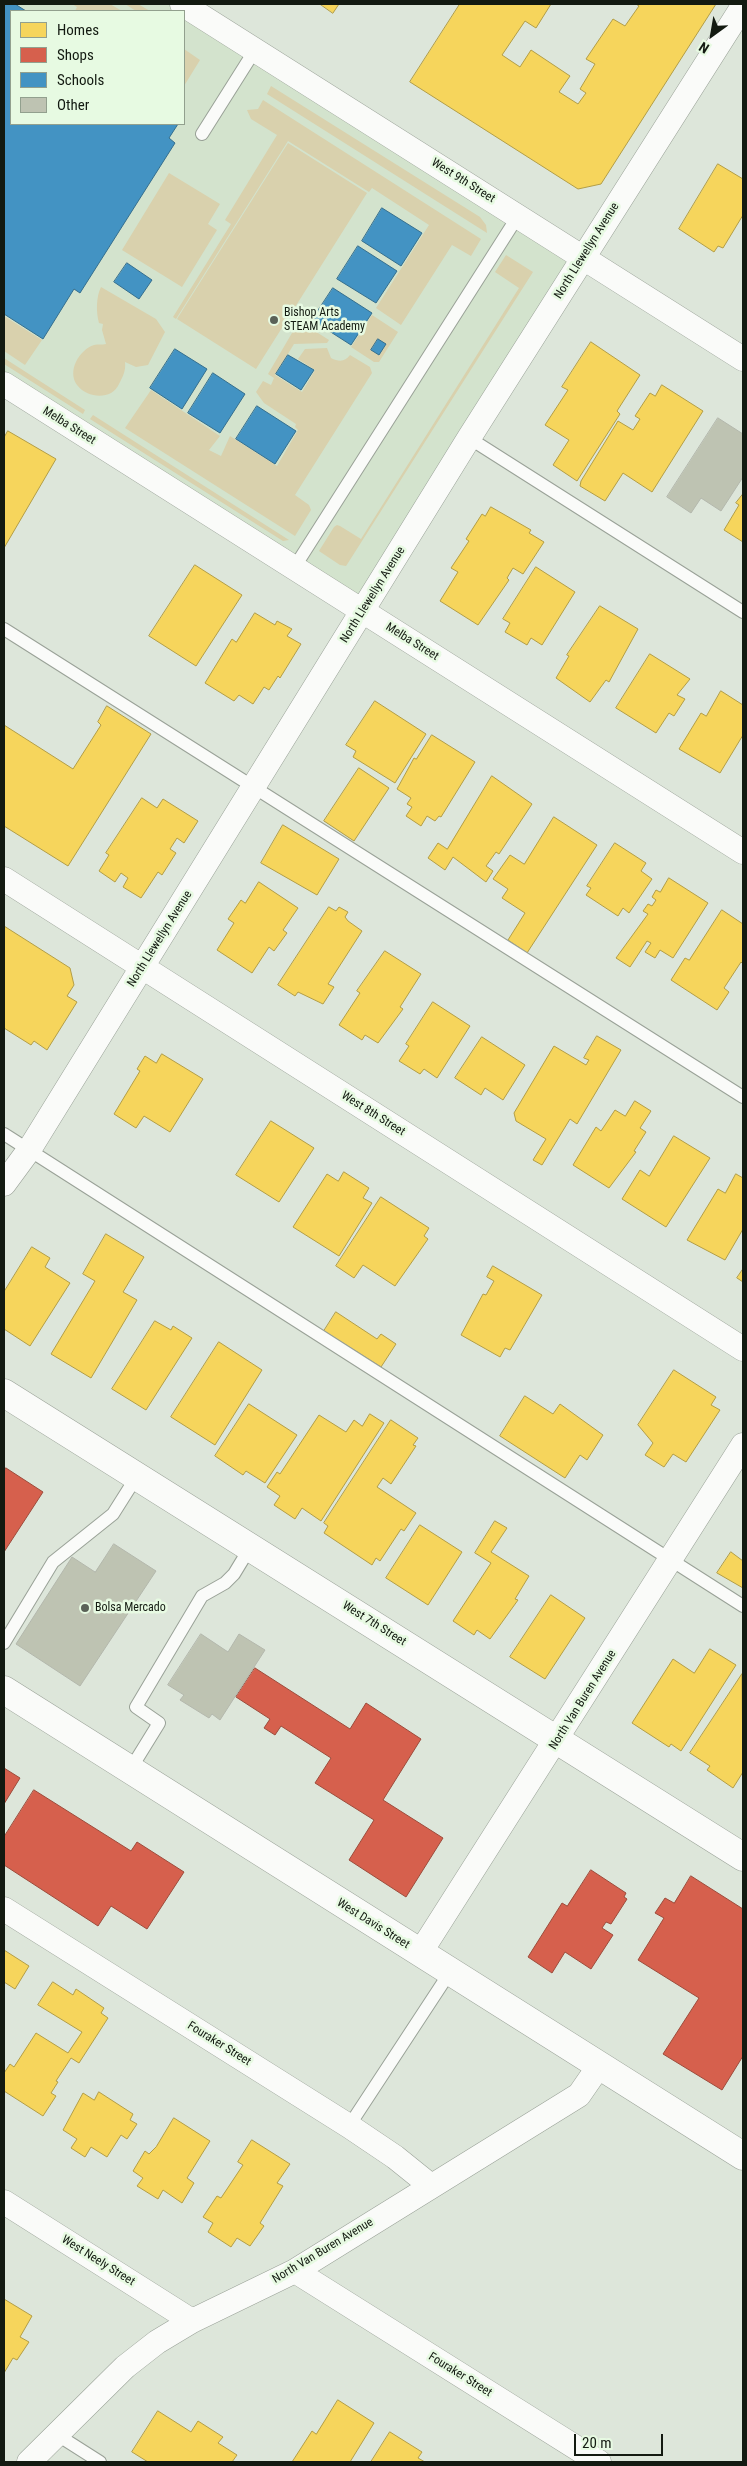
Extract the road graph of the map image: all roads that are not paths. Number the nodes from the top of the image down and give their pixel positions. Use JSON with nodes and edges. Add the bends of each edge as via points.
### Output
{"nodes":[{"id":1,"x":182,"y":4,"type":"edge"},
{"id":2,"x":743,"y":6,"type":"edge"},
{"id":3,"x":255,"y":50,"type":"junction"},
{"id":4,"x":202,"y":134,"type":"dead end"},
{"id":5,"x":518,"y":216,"type":"junction"},
{"id":6,"x":583,"y":257,"type":"junction"},
{"id":7,"x":743,"y":358,"type":"edge"},
{"id":8,"x":4,"y":384,"type":"edge"},
{"id":9,"x":469,"y":438,"type":"junction"},
{"id":10,"x":294,"y":568,"type":"junction"},
{"id":11,"x":364,"y":611,"type":"junction"},
{"id":12,"x":743,"y":612,"type":"edge"},
{"id":13,"x":4,"y":629,"type":"edge"},
{"id":14,"x":253,"y":788,"type":"junction"},
{"id":15,"x":743,"y":852,"type":"edge"},
{"id":16,"x":4,"y":879,"type":"edge"},
{"id":17,"x":143,"y":968,"type":"junction"},
{"id":18,"x":743,"y":1097,"type":"edge"},
{"id":19,"x":4,"y":1134,"type":"edge"},
{"id":20,"x":29,"y":1150,"type":"junction"},
{"id":21,"x":4,"y":1184,"type":"edge"},
{"id":22,"x":743,"y":1349,"type":"edge"},
{"id":23,"x":4,"y":1393,"type":"edge"},
{"id":24,"x":743,"y":1445,"type":"edge"},
{"id":25,"x":137,"y":1476,"type":"junction"},
{"id":26,"x":251,"y":1546,"type":"junction"},
{"id":27,"x":671,"y":1560,"type":"junction"},
{"id":28,"x":743,"y":1606,"type":"edge"},
{"id":29,"x":4,"y":1643,"type":"edge"},
{"id":30,"x":4,"y":1690,"type":"edge"},
{"id":31,"x":558,"y":1739,"type":"junction"},
{"id":32,"x":130,"y":1770,"type":"junction"},
{"id":33,"x":743,"y":1856,"type":"edge"},
{"id":34,"x":4,"y":1909,"type":"edge"},
{"id":35,"x":420,"y":1953,"type":"junction"},
{"id":36,"x":450,"y":1972,"type":"junction"},
{"id":37,"x":600,"y":2066,"type":"junction"},
{"id":38,"x":349,"y":2126,"type":"junction"},
{"id":39,"x":743,"y":2156,"type":"edge"},
{"id":40,"x":431,"y":2186,"type":"junction"},
{"id":41,"x":4,"y":2202,"type":"edge"},
{"id":42,"x":295,"y":2271,"type":"junction"},
{"id":43,"x":192,"y":2321,"type":"junction"},
{"id":44,"x":56,"y":2434,"type":"junction"},
{"id":45,"x":29,"y":2462,"type":"edge"},
{"id":46,"x":100,"y":2462,"type":"edge"},
{"id":47,"x":599,"y":2462,"type":"edge"}],
"edges":[{"from":1,"to":3,"type":"street","name":"West 9th Street"},
{"from":2,"to":6,"type":"street","name":"North Llewellyn Avenue"},
{"from":3,"to":4,"type":"lane"},
{"from":3,"to":5,"type":"street","name":"West 9th Street"},
{"from":5,"to":6,"type":"street","name":"West 9th Street"},
{"from":5,"to":10,"type":"lane"},
{"from":6,"to":7,"type":"street","name":"West 9th Street"},
{"from":6,"to":9,"type":"street","name":"North Llewellyn Avenue"},
{"from":8,"to":10,"type":"street","name":"Melba Street"},
{"from":9,"to":11,"type":"street","name":"North Llewellyn Avenue"},
{"from":9,"to":12,"type":"lane"},
{"from":10,"to":11,"type":"street","name":"Melba Street"},
{"from":11,"to":14,"type":"street","name":"North Llewellyn Avenue"},
{"from":11,"to":15,"type":"street","name":"Melba Street"},
{"from":13,"to":14,"type":"lane"},
{"from":14,"to":17,"type":"street","name":"North Llewellyn Avenue"},
{"from":14,"to":18,"type":"lane"},
{"from":16,"to":17,"type":"street","name":"West 8th Street"},
{"from":17,"to":20,"type":"street","name":"North Llewellyn Avenue"},
{"from":17,"to":22,"type":"street","name":"West 8th Street"},
{"from":19,"to":20,"type":"lane"},
{"from":20,"to":21,"type":"street","name":"North Llewellyn Avenue"},
{"from":20,"to":27,"type":"lane"},
{"from":23,"to":25,"type":"main road","name":"West 7th Street"},
{"from":24,"to":27,"type":"street","name":"North Van Buren Avenue"},
{"from":25,"to":26,"type":"main road","name":"West 7th Street"},
{"from":25,"to":29,"type":"lane","via":[[113,1514],[52,1562]]},
{"from":26,"to":31,"type":"main road","name":"West 7th Street"},
{"from":26,"to":32,"type":"lane","via":[[234,1574],[202,1596],[136,1707],[159,1723]]},
{"from":27,"to":28,"type":"lane"},
{"from":27,"to":31,"type":"street","name":"North Van Buren Avenue"},
{"from":30,"to":32,"type":"main road","name":"West Davis Street"},
{"from":31,"to":33,"type":"main road","name":"West 7th Street"},
{"from":31,"to":35,"type":"street","name":"North Van Buren Avenue"},
{"from":32,"to":35,"type":"main road","name":"West Davis Street"},
{"from":34,"to":38,"type":"street","name":"Fouraker Street"},
{"from":35,"to":36,"type":"main road","name":"West Davis Street"},
{"from":36,"to":37,"type":"main road","name":"West Davis Street"},
{"from":36,"to":38,"type":"lane"},
{"from":37,"to":39,"type":"main road","name":"West Davis Street"},
{"from":37,"to":40,"type":"street","name":"North Van Buren Avenue","via":[[579,2095]]},
{"from":38,"to":40,"type":"street","name":"Fouraker Street"},
{"from":40,"to":42,"type":"street","name":"North Van Buren Avenue"},
{"from":41,"to":43,"type":"street","name":"West Neely Street"},
{"from":42,"to":43,"type":"street","name":"North Van Buren Avenue"},
{"from":42,"to":47,"type":"street","name":"Fouraker Street"},
{"from":43,"to":44,"type":"street","name":"North Van Buren Avenue","via":[[156,2342],[125,2367]]},
{"from":44,"to":45,"type":"street","name":"North Van Buren Avenue"},
{"from":44,"to":46,"type":"lane"}]}
